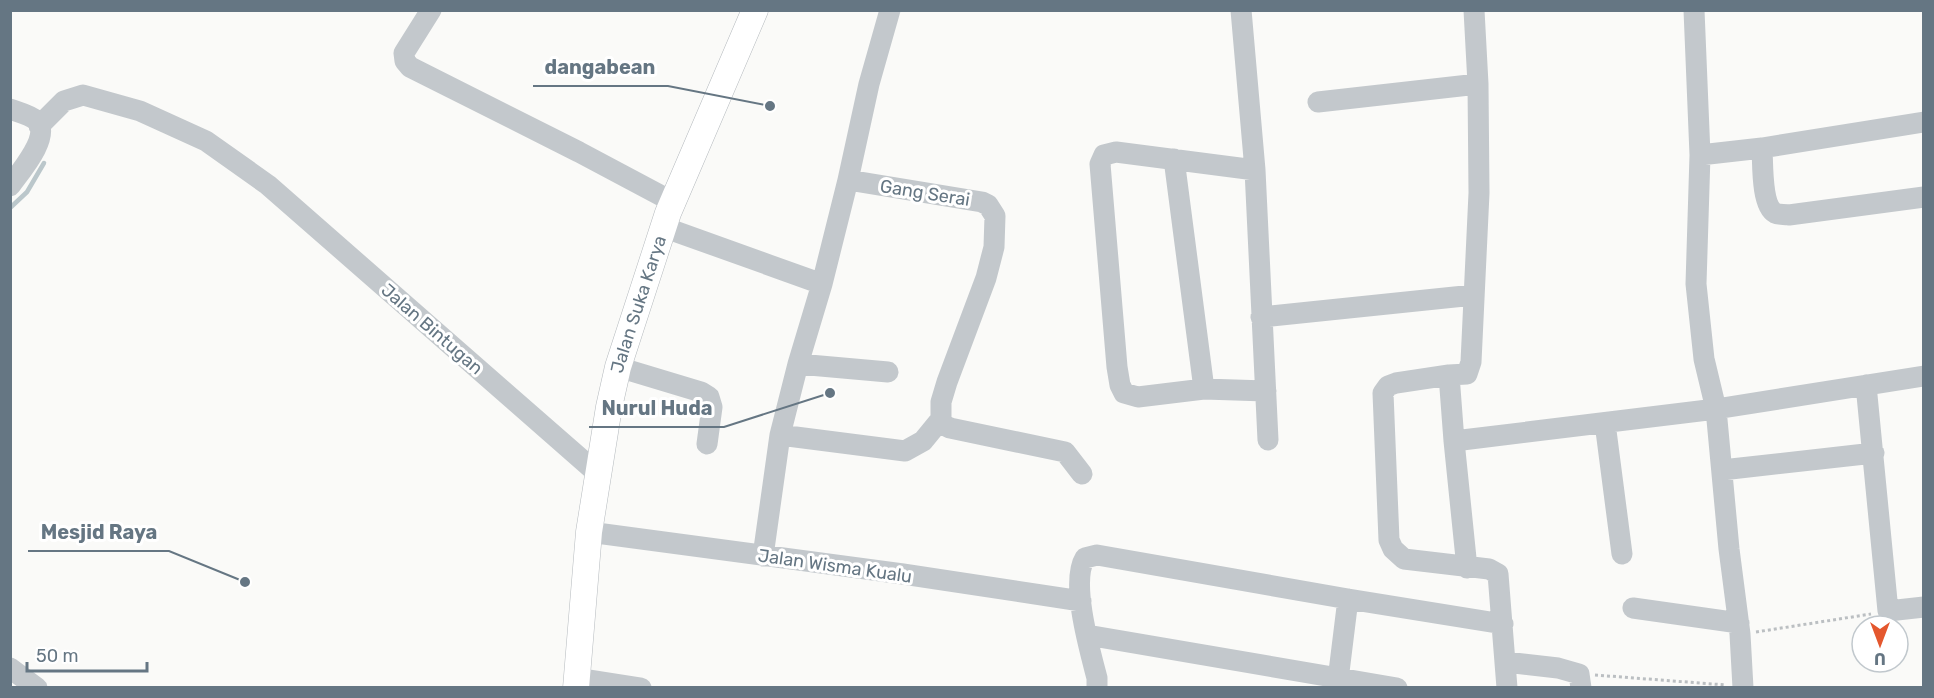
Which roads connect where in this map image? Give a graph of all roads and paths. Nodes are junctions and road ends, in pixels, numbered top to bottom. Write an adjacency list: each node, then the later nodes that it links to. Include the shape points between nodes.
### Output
1 (431, 10): 19 (street, via 404,53 410,67)
2 (755, 10): 19 (main road, Jalan Suka Karya)
3 (890, 10): 16 (street)
4 (1241, 10): 15 (street)
5 (1474, 10): 7 (street)
6 (1694, 10): 13 (street)
7 (1478, 84): 8 (street); 22 (street, via 1479,193)
8 (1318, 102)
9 (10, 109): 11 (street, via 36,119)
10 (1923, 122): 12 (street)
11 (39, 126): 17 (street, via 38,145); 41 (street, Jalan Bintugan, via 64,101 83,95 140,111 206,141 268,184)
12 (1762, 148): 13 (street); 18 (street, via 1764,189 1775,213 1789,215)
13 (1700, 155): 32 (street, via 1696,285 1704,359)
14 (1174, 159): 15 (street); 30 (street); 30 (street, via 1116,152 1104,154 1100,164 1117,367 1122,391 1130,396)
15 (1255, 170): 23 (street)
16 (848, 180): 21 (street); 33 (street, Gang Serai, via 982,202 995,216 994,247 986,278 947,382)
17 (10, 186)
18 (1923, 196)
19 (673, 202): 20 (main road, Jalan Suka Karya)
20 (663, 227): 21 (street); 25 (main road, Jalan Suka Karya)
21 (822, 285): 24 (street)
22 (1474, 295): 23 (street); 27 (street, via 1470,367 1464,375)
23 (1261, 317): 31 (street)
24 (798, 364): 26 (street); 35 (street)
25 (618, 367): 38 (street, via 709,397 712,407); 41 (main road, Jalan Suka Karya)
26 (888, 372)
27 (1449, 375): 37 (street); 46 (street, via 1396,382 1383,393 1389,540 1404,559)
28 (1923, 376): 29 (street)
29 (1866, 386): 32 (street); 39 (street)
30 (1204, 389): 31 (street)
31 (1266, 390): 36 (street)
32 (1716, 409): 34 (street); 40 (street)
33 (941, 419): 35 (street, via 923,441 905,451); 42 (street, via 950,428 1065,452)
34 (1605, 423): 37 (street); 44 (street)
35 (780, 435): 45 (street)
36 (1268, 440)
37 (1454, 441): 46 (street)
38 (707, 444)
39 (1874, 453): 40 (street); 51 (street)
40 (1722, 470): 53 (street)
41 (597, 473): 43 (main road, Jalan Suka Karya)
42 (1082, 474)
43 (589, 532): 45 (street, Jalan Wisma Kualu); 58 (main road, Jalan Suka Karya)
44 (1622, 554)
45 (763, 556): 48 (street, Jalan Wisma Kualu)
46 (1467, 568): 52 (street, via 1489,569 1498,574)
47 (1348, 599): 48 (street, via 1097,555 1085,558 1080,568); 52 (street); 59 (street)
48 (1081, 601): 54 (street)
49 (1923, 607): 51 (street)
50 (1633, 608): 53 (street)
51 (1888, 611): 53 (path)
52 (1503, 624): 55 (street)
53 (1739, 629): 65 (street)
54 (1087, 635): 59 (street); 62 (street)
55 (1506, 662): 57 (street, via 1558,668); 64 (street)
56 (10, 668): 60 (street)
57 (1580, 681): 65 (path)
58 (576, 683): 61 (street)
59 (1338, 683): 63 (street)
60 (37, 687)
61 (641, 687)
62 (1097, 687)
63 (1397, 687)
64 (1507, 687)
65 (1743, 687)

